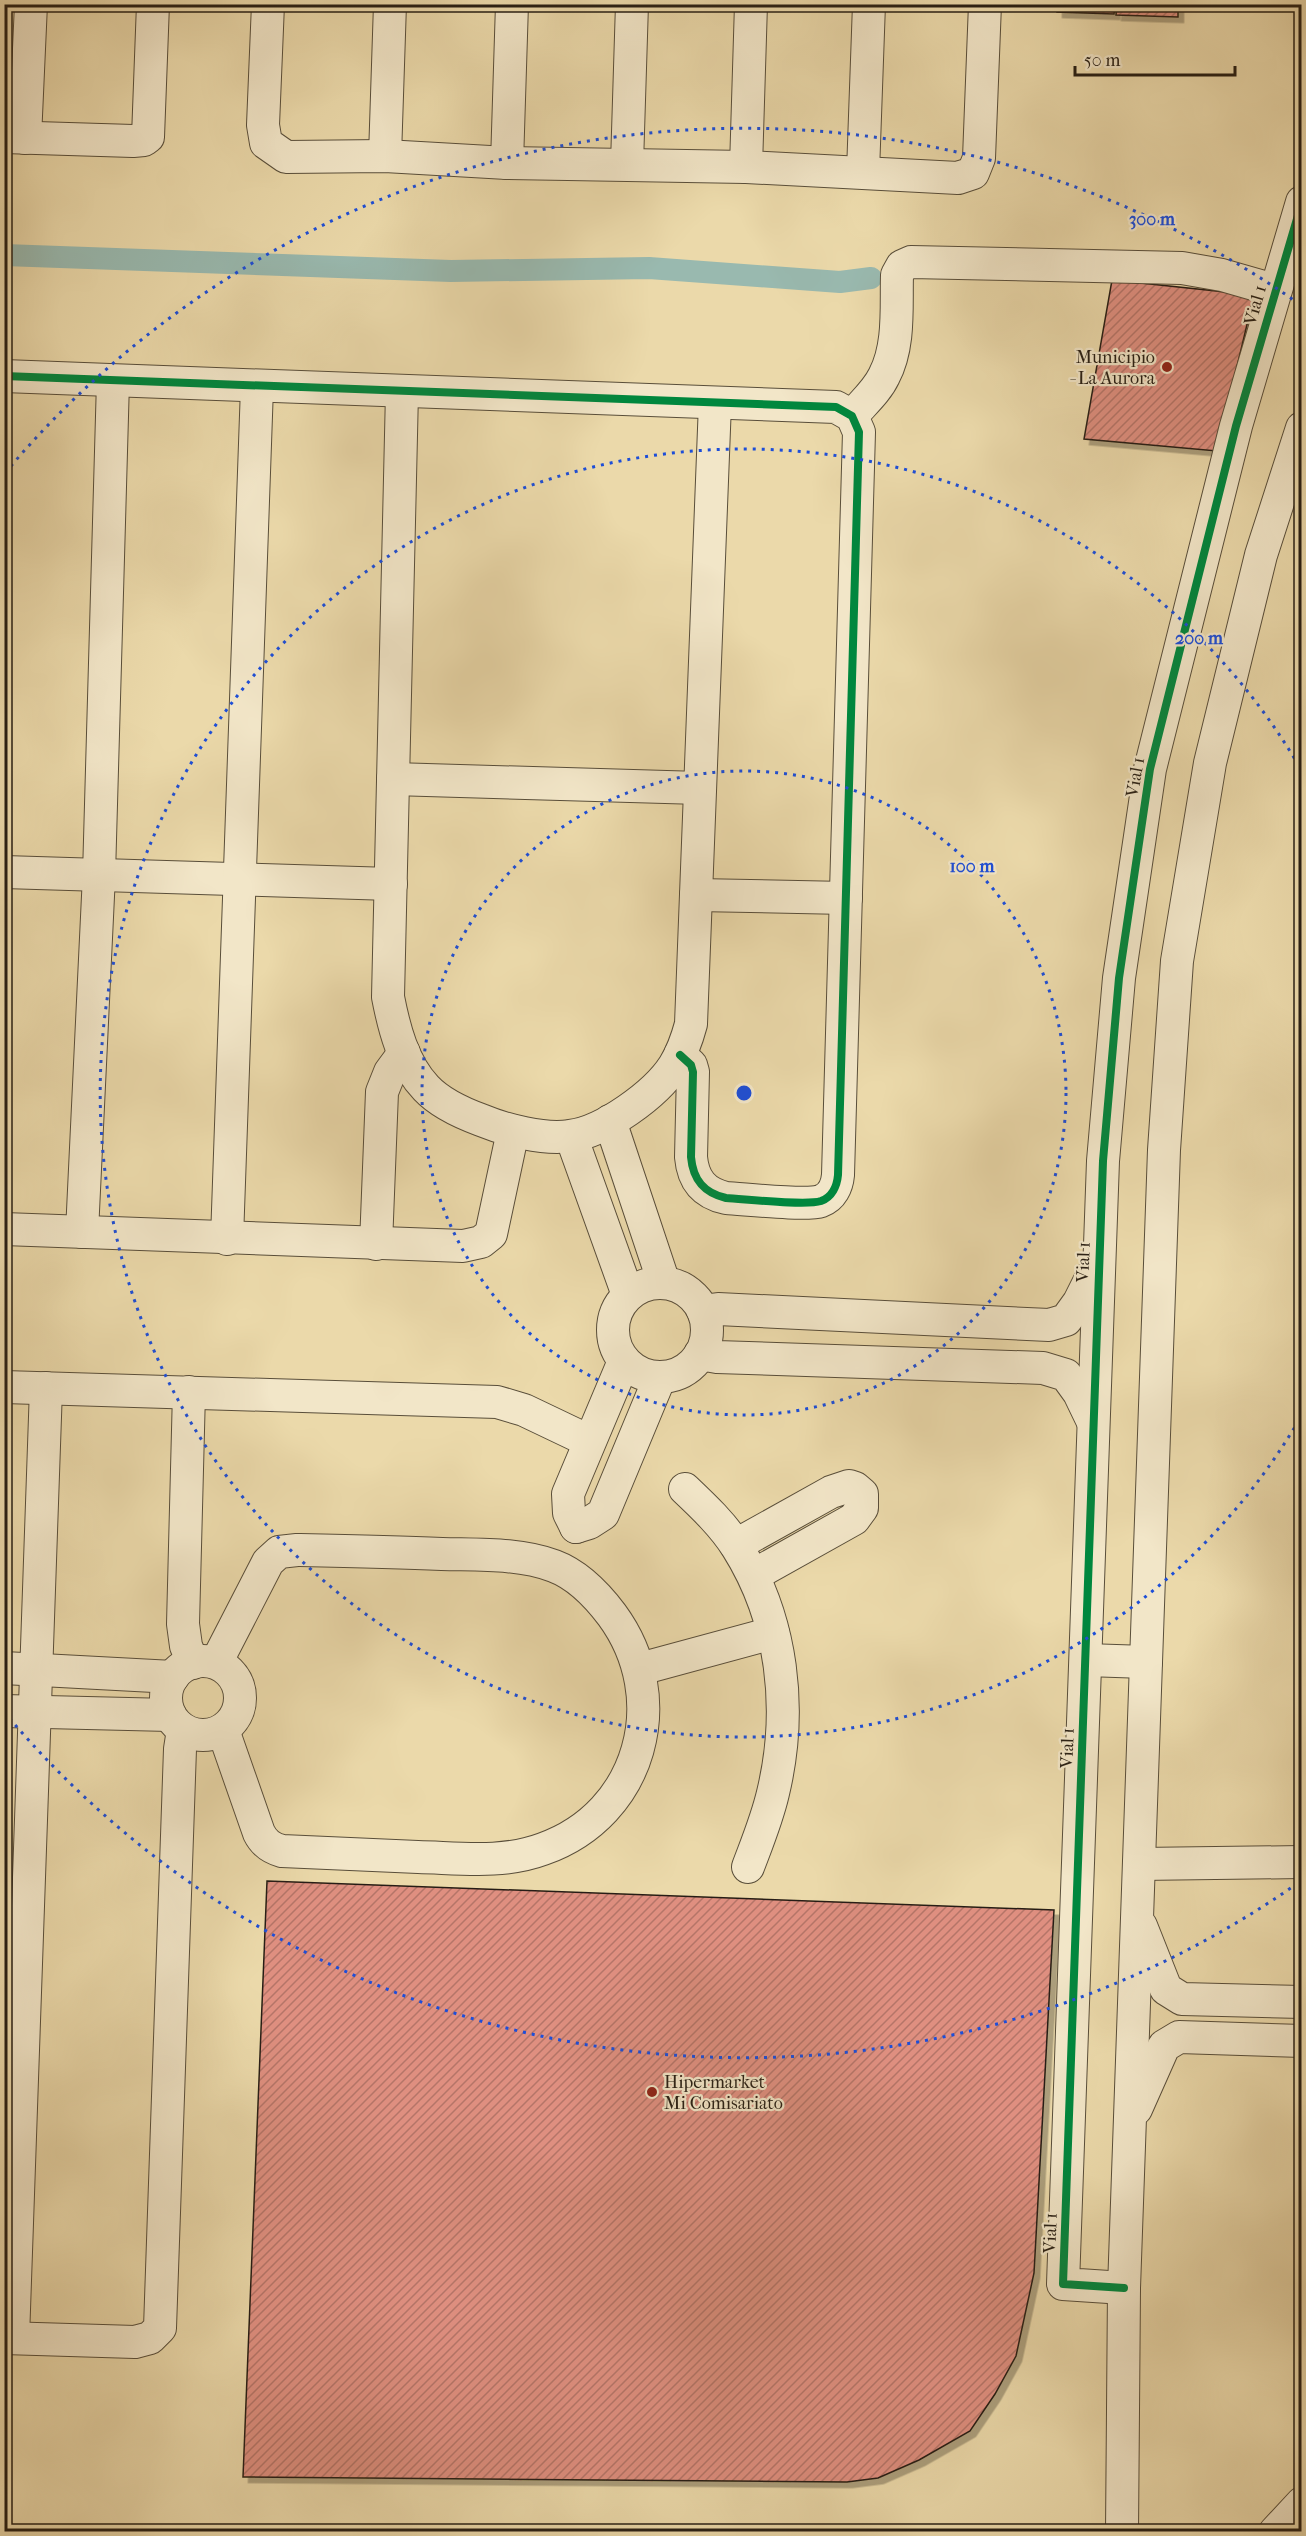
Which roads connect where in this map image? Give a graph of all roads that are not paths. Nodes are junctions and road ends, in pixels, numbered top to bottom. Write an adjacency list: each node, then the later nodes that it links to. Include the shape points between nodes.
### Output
1 (31, 4): 10 (street)
2 (153, 4): 10 (street, via 148,137 133,141)
3 (268, 4): 11 (street, via 263,125 266,143 286,157)
4 (390, 4): 11 (street)
5 (512, 4): 12 (street)
6 (632, 4): 13 (street)
7 (751, 4): 14 (street)
8 (869, 4): 15 (street)
9 (985, 4): 15 (street, via 979,158 973,173 958,178)
10 (15, 138)
11 (385, 156): 12 (street)
12 (507, 163): 13 (street)
13 (627, 164): 14 (street)
14 (746, 167): 15 (street)
15 (863, 172)
16 (1302, 202): 17 (street, Vial 1)
17 (1275, 290): 23 (street, via 1222,274 1182,268 911,261 897,275 889,366); 42 (street, Vial 1, via 1236,426 1150,769 1119,978)
18 (4, 376): 19 (street)
19 (113, 381): 20 (street); 28 (street)
20 (257, 387): 21 (street); 29 (street)
21 (402, 392): 22 (street); 25 (street)
22 (716, 403): 23 (street, via 836,407); 26 (street)
23 (852, 416): 32 (street, via 859,432)
24 (1302, 428): 61 (street, via 1261,555 1210,763 1177,961 1164,1150)
25 (393, 779): 26 (street); 30 (street)
26 (700, 788): 31 (street)
27 (4, 872): 28 (street)
28 (99, 875): 29 (street); 39 (street)
29 (239, 880): 30 (street); 40 (street)
30 (391, 884): 33 (street, via 388,997)
31 (696, 894): 32 (street); 34 (street, via 691,1024)
32 (846, 898): 34 (street, via 838,1175 830,1195 813,1202 726,1198 704,1188 696,1179 691,1157 693,1072)
33 (404, 1053): 36 (street, via 427,1088 441,1099 472,1117); 41 (street, via 382,1092)
34 (680, 1055): 35 (street, via 655,1089)
35 (610, 1121): 37 (street); 43 (street)
36 (513, 1131): 37 (street, via 547,1137); 41 (street, via 491,1234 486,1239 463,1246)
37 (571, 1136): 44 (street)
38 (4, 1229): 39 (street)
39 (82, 1232): 40 (street)
40 (227, 1239): 41 (street)
41 (376, 1244)
42 (1098, 1263): 45 (street, via 1066,1320 1048,1325); 52 (street, Vial 1)
43 (664, 1283): 44 (street, via 645,1285); 45 (street, via 681,1287)
44 (628, 1295): 47 (street, via 613,1323 614,1340)
45 (703, 1311): 46 (street, via 707,1326)
46 (700, 1354): 48 (street, via 690,1366); 52 (street, via 1044,1368 1066,1375)
47 (624, 1361): 48 (street, via 645,1375); 53 (street)
48 (660, 1377): 55 (street, via 603,1514)
49 (4, 1388): 50 (street)
50 (46, 1388): 51 (street); 65 (street)
51 (189, 1392): 53 (street, via 497,1402 524,1410); 63 (street, via 183,1624)
52 (1092, 1420): 60 (street, Vial 1)
53 (589, 1441): 55 (street, via 568,1494 570,1520)
54 (685, 1489): 56 (street)
55 (576, 1527): 57 (street)
56 (736, 1545): 58 (street); 58 (street, via 843,1487 855,1488 862,1494 862,1508 854,1519)
57 (556, 1567): 63 (street, via 495,1555 288,1550 272,1556); 64 (street, via 580,1581 605,1606 628,1641)
58 (754, 1575): 59 (street)
59 (773, 1633): 64 (street); 71 (street, via 782,1688 782,1736 773,1794)
60 (1086, 1660): 61 (street); 76 (street, Vial 1, via 1063,2284)
61 (1146, 1662): 70 (street)
62 (4, 1668): 65 (street)
63 (194, 1668): 65 (street); 67 (street, via 166,1695); 68 (street, via 228,1671 236,1682 239,1709)
64 (640, 1669): 68 (street, via 643,1724 630,1770 614,1799 594,1820 564,1840 514,1857 446,1858 274,1849 259,1833)
65 (36, 1670): 66 (street)
66 (20, 1712): 67 (street); 77 (street)
67 (177, 1723): 68 (street, via 196,1735); 77 (street, via 180,1749 160,2328 150,2338 135,2342)
68 (223, 1730)
69 (1302, 1862): 70 (street)
70 (1139, 1864): 72 (street)
71 (748, 1867)
72 (1137, 1917): 73 (street, via 1166,1989 1182,1999); 75 (street)
73 (1302, 2002)
74 (1302, 2041): 75 (street, via 1179,2037 1164,2046)
75 (1130, 2123): 76 (street)
76 (1124, 2288): 79 (street)
77 (9, 2338)
78 (1302, 2503): 80 (street)
79 (1122, 2532)
80 (1275, 2532)

